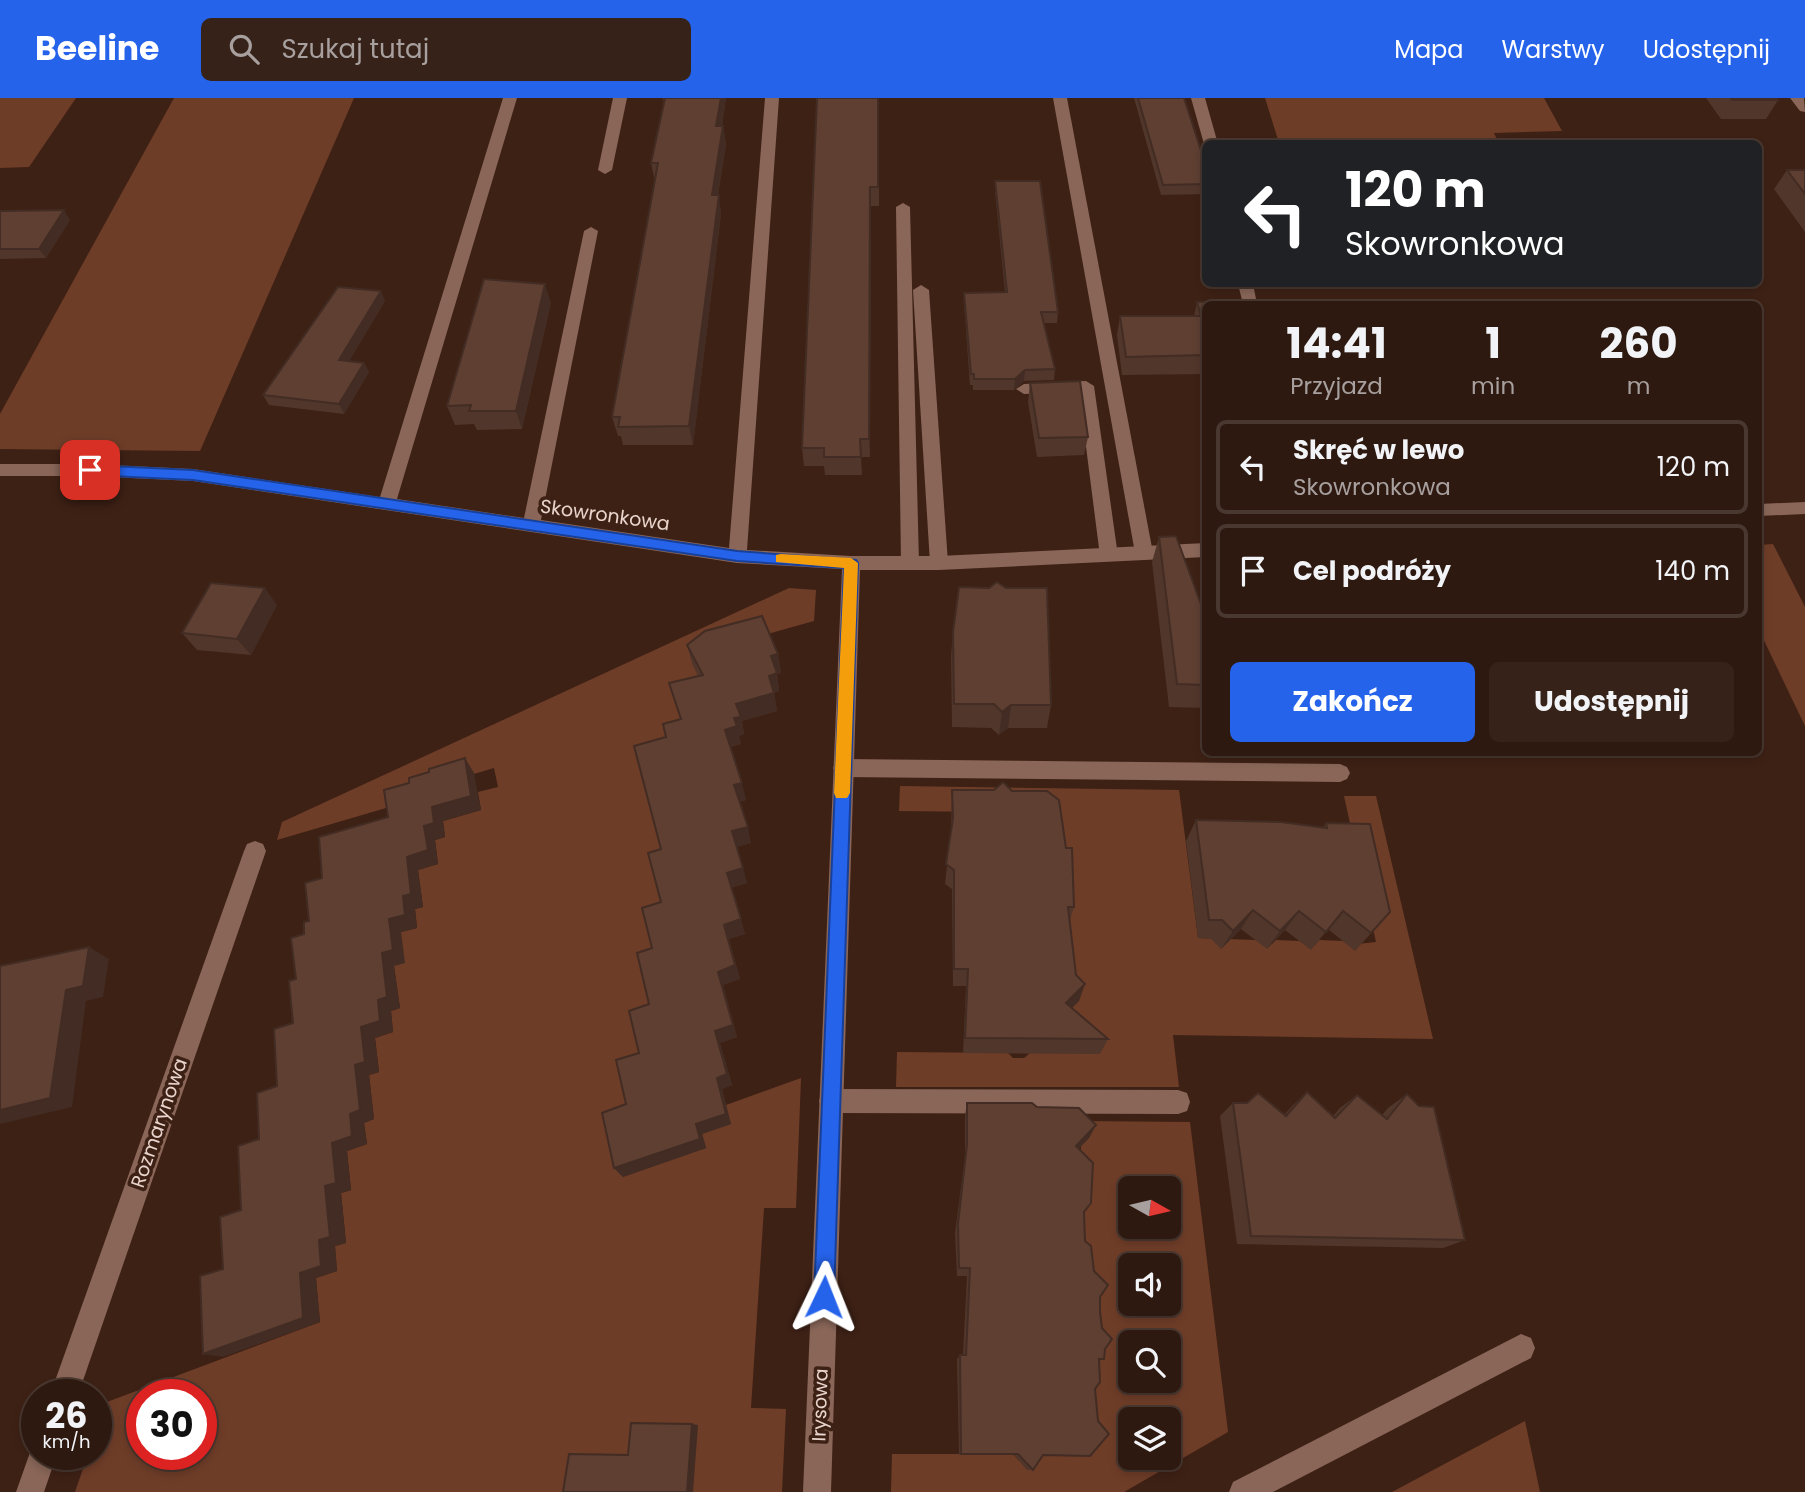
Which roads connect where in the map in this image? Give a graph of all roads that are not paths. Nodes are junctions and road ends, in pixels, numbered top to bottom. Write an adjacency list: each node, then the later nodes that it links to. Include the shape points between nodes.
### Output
1 (510, 98): 15 (street)
2 (620, 98): 9 (street)
3 (772, 98): 21 (street)
4 (1060, 98): 20 (street)
5 (1198, 98): 8 (street)
6 (1797, 98): 7 (street)
7 (1805, 108)
8 (1210, 140)
9 (605, 170)
10 (902, 207): 24 (street)
11 (591, 231): 18 (street)
12 (921, 290): 25 (street)
13 (1024, 389): 22 (street, via 1086,386)
14 (0, 470): 15 (street, Skowronkowa, via 193,475)
15 (387, 504): 18 (street, Skowronkowa)
16 (1805, 508): 17 (street)
17 (1762, 510)
18 (531, 526): 21 (street, Skowronkowa)
19 (1202, 550): 20 (street, Skowronkowa)
20 (1144, 554): 22 (street, Skowronkowa)
21 (737, 556): 23 (street, Skowronkowa)
22 (1109, 556): 25 (street, Skowronkowa)
23 (851, 563): 24 (street, Skowronkowa); 26 (street, Irysowa)
24 (910, 563): 25 (street, Skowronkowa)
25 (939, 563)
26 (843, 768): 27 (street); 29 (street, Irysowa)
27 (1340, 773)
28 (255, 851): 32 (street, Rozmarynowa)
29 (831, 1101): 30 (street); 35 (street, Irysowa)
30 (1178, 1102)
31 (1521, 1348): 36 (street)
32 (70, 1379)
33 (38, 1470): 34 (street)
34 (30, 1492)
35 (817, 1492)
36 (1243, 1492)

